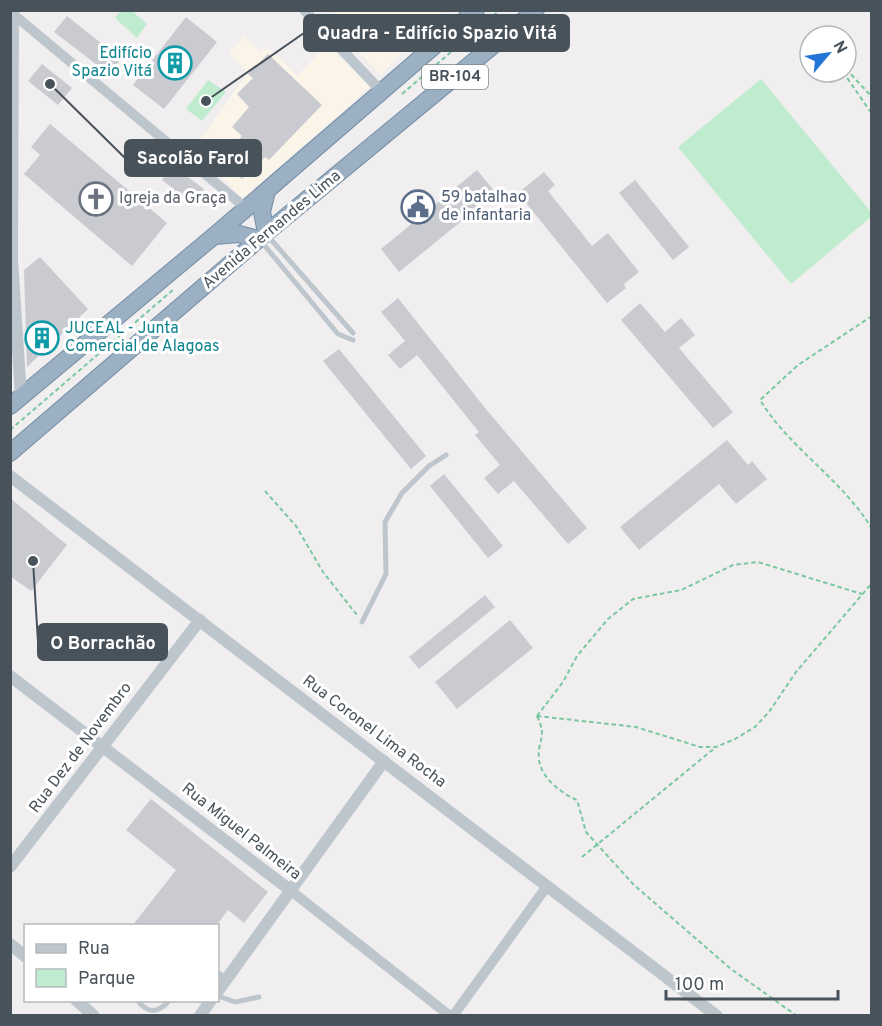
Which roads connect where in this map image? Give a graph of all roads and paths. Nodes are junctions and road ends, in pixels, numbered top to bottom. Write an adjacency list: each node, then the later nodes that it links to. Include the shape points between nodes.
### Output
1 (304, 10): 8 (street)
2 (476, 10): 8 (highway, Avenida Fernandes Lima / BR-104)
3 (536, 10): 13 (highway, Avenida Fernandes Lima / BR-104)
4 (13, 12): 5 (street); 12 (street)
5 (11, 47): 15 (street)
6 (858, 83): 9 (path)
7 (854, 84): 10 (path)
8 (383, 93): 11 (highway, Avenida Fernandes Lima / BR-104)
9 (872, 97)
10 (872, 114)
11 (267, 191): 12 (highway, Avenida Fernandes Lima / BR-104); 13 (highway)
12 (247, 209): 14 (highway, Avenida Fernandes Lima / BR-104)
13 (262, 236): 13 (lane, via 353,337 338,334); 14 (highway); 18 (highway, Avenida Fernandes Lima / BR-104)
14 (214, 237): 17 (highway, Avenida Fernandes Lima / BR-104)
15 (11, 258): 17 (street)
16 (872, 316): 22 (path, via 798,365 760,400 771,418 859,508)
17 (16, 402)
18 (10, 453)
19 (446, 454): 26 (lane, via 402,493 385,522 386,574)
20 (10, 476): 25 (street, Rua Coronel Lima Rocha)
21 (265, 491): 26 (path, via 296,526 323,572)
22 (872, 529)
23 (872, 583): 24 (path)
24 (862, 594): 28 (path, via 758,562 733,565 681,590 633,599 608,619 577,656); 30 (path, via 755,727)
25 (200, 620): 29 (street, Rua Dez de Novembro); 31 (street, Rua Coronel Lima Rocha)
26 (362, 622)
27 (10, 676): 29 (street, Rua Miguel Palmeira)
28 (537, 716): 30 (path, via 636,727 678,742); 32 (path, via 544,731 539,759 545,774 564,795 577,800 586,832)
29 (105, 747): 34 (street, Rua Dez de Novembro); 36 (street, Rua Miguel Palmeira)
30 (716, 747): 32 (path)
31 (384, 761): 35 (street, Rua Coronel Lima Rocha); 36 (street)
32 (597, 845): 33 (path); 50 (path, via 634,885 731,969)
33 (582, 857)
34 (10, 867)
35 (547, 886): 46 (street); 49 (street, Rua Coronel Lima Rocha)
36 (290, 890): 39 (street); 46 (street, Rua Miguel Palmeira)
37 (10, 944): 38 (street)
38 (24, 955)
39 (222, 975)
40 (219, 996): 41 (lane, via 235,1002)
41 (259, 997)
42 (78, 1002): 47 (street)
43 (139, 1002): 44 (lane, via 153,1012)
44 (168, 1002)
45 (210, 1002): 48 (street)
46 (456, 1014)
47 (94, 1016)
48 (200, 1016)
49 (717, 1016)
50 (797, 1016)

